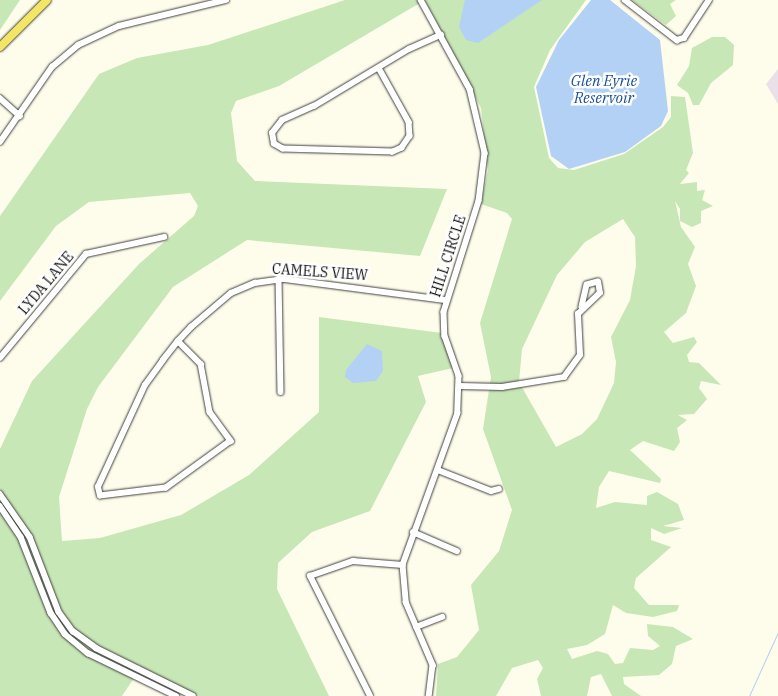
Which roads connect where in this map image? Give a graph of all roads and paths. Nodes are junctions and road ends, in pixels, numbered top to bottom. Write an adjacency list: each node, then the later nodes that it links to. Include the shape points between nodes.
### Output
1 (47, 0): 7 (main road)
2 (226, 0): 10 (street, via 119,26 86,41 52,67)
3 (421, 0): 6 (street, HILL CIRCLE)
4 (625, 0): 5 (street, via 677,40 684,38)
5 (709, 0)
6 (441, 35): 8 (street); 14 (street, HILL CIRCLE, via 474,98 485,153 479,202)
7 (0, 47)
8 (378, 68): 8 (street, via 409,122 409,140 402,148 393,152 283,149 274,144 272,133 282,120)
9 (1, 101): 10 (street)
10 (20, 116): 11 (street)
11 (0, 142)
12 (164, 238): 17 (street, LYDA LANE, via 95,250 83,258)
13 (279, 279): 14 (street, CAMELS VIEW); 16 (street, CAMELS VIEW, via 231,292); 19 (street)
14 (446, 300): 18 (street, HILL CIRCLE, via 445,336)
15 (582, 306): 18 (street, via 576,324 578,361 564,377 502,387)
16 (178, 341): 16 (street, CAMELS VIEW, via 201,364 212,416 231,441 166,488 100,496 98,487 128,416)
17 (0, 358)
18 (460, 386): 20 (street, HILL CIRCLE, via 456,421)
19 (281, 392)
20 (438, 470): 21 (street, via 491,491); 24 (street, HILL CIRCLE)
21 (499, 489)
22 (0, 494): 30 (street, via 30,537 59,612 72,631 96,648)
23 (0, 506): 29 (street, via 21,537 51,612 65,634 88,653)
24 (413, 532): 25 (street); 26 (street, HILL CIRCLE)
25 (458, 551)
26 (403, 565): 28 (street, HILL CIRCLE, via 404,595); 31 (street, via 353,561 310,576)
27 (442, 617): 28 (street)
28 (416, 627): 32 (street, HILL CIRCLE, via 433,665)
29 (176, 696)
30 (193, 696)
31 (370, 696)
32 (429, 696)

